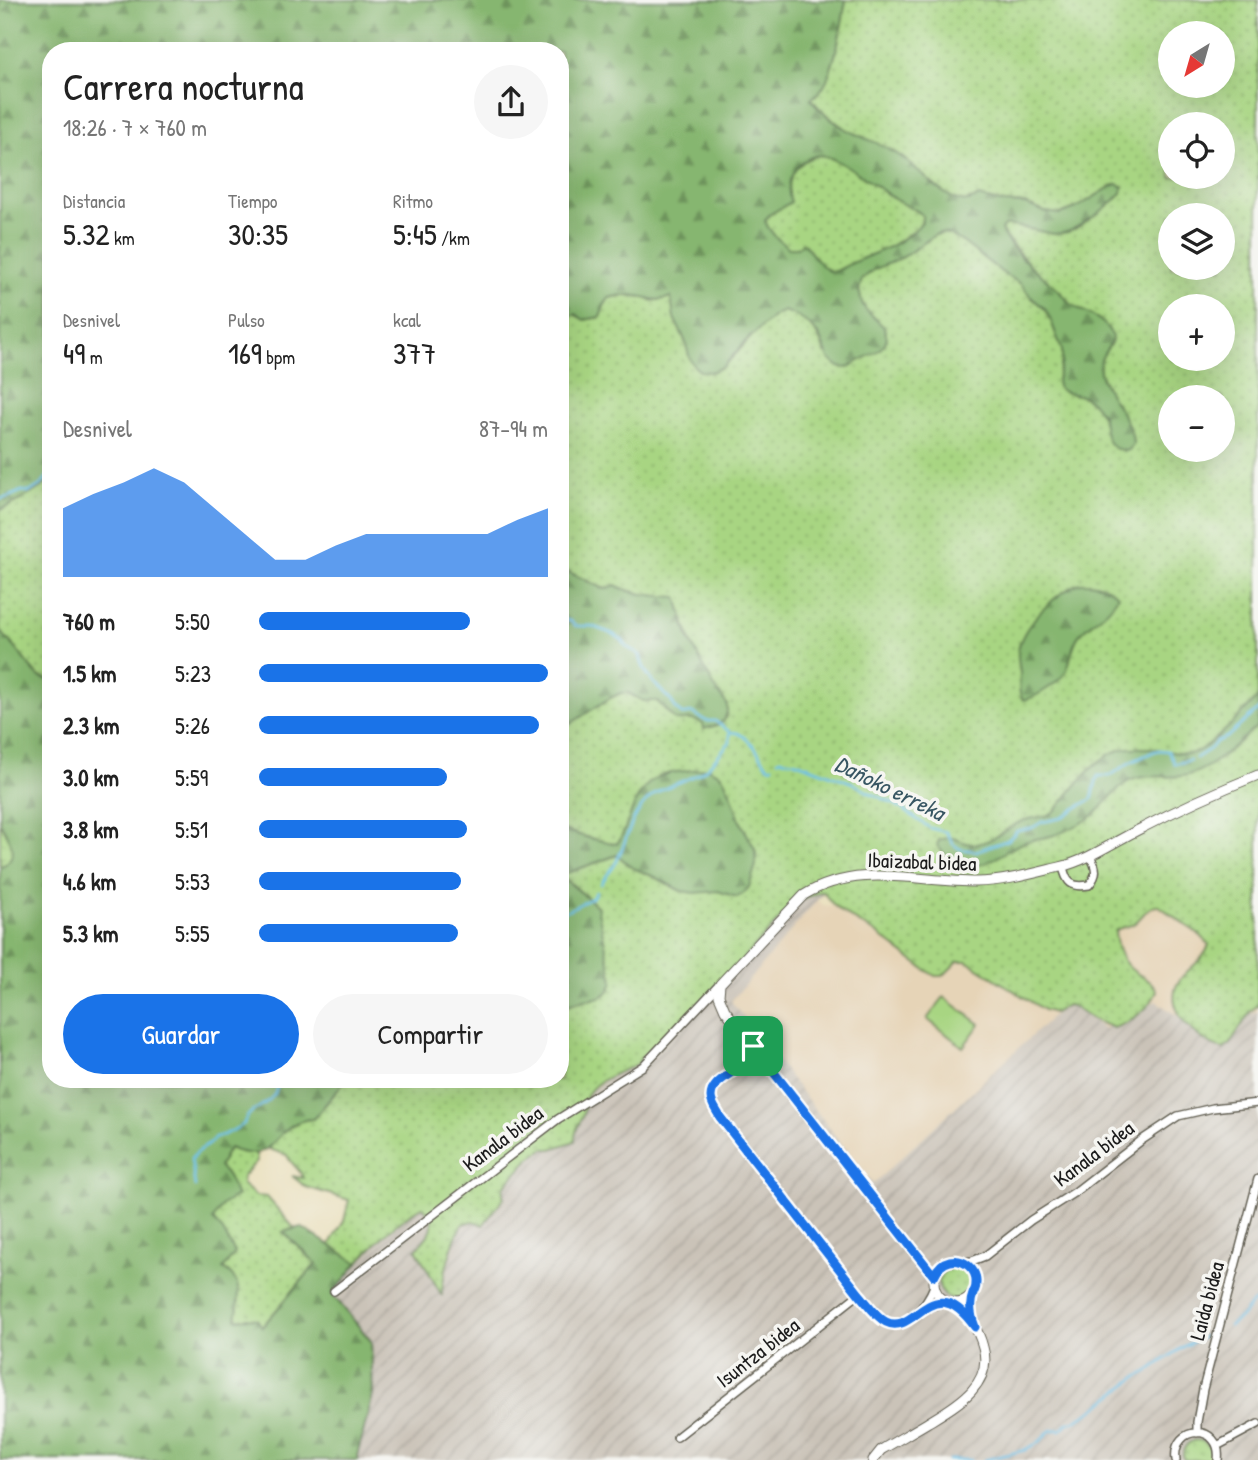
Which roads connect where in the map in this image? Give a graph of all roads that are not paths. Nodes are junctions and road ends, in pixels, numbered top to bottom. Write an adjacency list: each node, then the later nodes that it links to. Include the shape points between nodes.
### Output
1 (1258, 775): 2 (street, Ibaizabal bidea, via 1207,795)
2 (1090, 856): 3 (street, Ibaizabal bidea); 3 (street, via 1096,871 1089,885 1071,884)
3 (1063, 866): 4 (street, Ibaizabal bidea, via 976,882 866,876 813,889)
4 (720, 985): 5 (street, via 725,1010); 12 (street, Kanala bidea, via 643,1066 558,1119)
5 (753, 1046): 6 (street); 7 (street)
6 (763, 1059): 7 (street); 11 (street)
7 (743, 1064): 13 (street, via 713,1090 712,1103)
8 (1258, 1103): 10 (street, Kanala bidea, via 1178,1116 985,1256)
9 (1258, 1179): 19 (street, Laida bidea, via 1203,1389)
10 (963, 1262): 11 (street, via 942,1264); 14 (street, via 976,1277)
11 (934, 1281): 15 (street, via 940,1298); 16 (street)
12 (334, 1291)
13 (859, 1294): 16 (street, via 881,1320 891,1324 904,1322); 20 (street, Isuntza bidea)
14 (972, 1295): 15 (street); 17 (street)
15 (949, 1303): 16 (street); 17 (street)
16 (919, 1311)
17 (975, 1327): 22 (street, via 985,1366 973,1390 955,1406 881,1450)
18 (1258, 1424): 21 (street)
19 (1197, 1433): 21 (street, via 1209,1436); 23 (street, via 1180,1441)
20 (677, 1437)
21 (1217, 1446): 24 (street)
22 (873, 1460)
23 (1176, 1460)
24 (1218, 1460)

